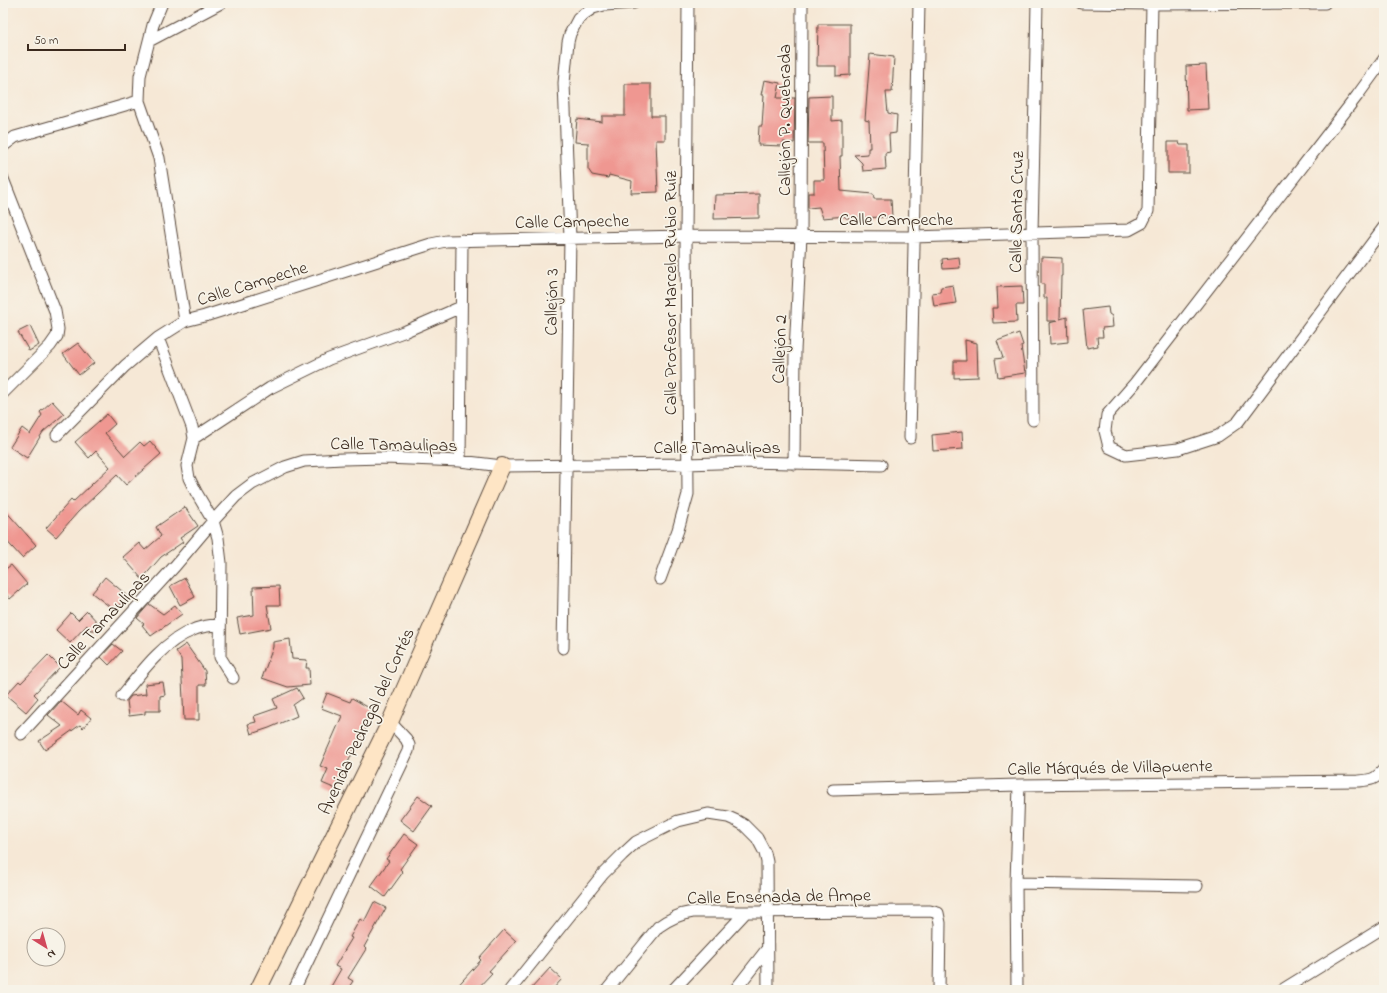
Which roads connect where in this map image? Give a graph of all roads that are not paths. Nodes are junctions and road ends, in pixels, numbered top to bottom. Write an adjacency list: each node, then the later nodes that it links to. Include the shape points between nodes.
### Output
1 (162, 3): 11 (street)
2 (221, 3): 11 (street)
3 (634, 3): 21 (street, Callejón 3, via 593,8 578,19 570,34 564,83)
4 (688, 3): 18 (street, Calle Profesor Marcelo Rubio Ruíz)
5 (802, 3): 19 (street, Callejón P. Quebrada)
6 (919, 3): 20 (street)
7 (1037, 3): 17 (street, Calle Santa Cruz)
8 (1081, 3): 10 (street)
9 (1325, 3): 10 (street)
10 (1152, 4): 17 (street, Calle Campeche, via 1148,211 1142,223 1129,230)
11 (149, 41): 13 (street, via 140,76)
12 (1384, 59): 16 (street, via 1135,383 1107,415 1105,431 1109,447 1126,455 1178,448 1218,436 1238,422)
13 (138, 101): 14 (street, via 15,137); 24 (street, via 159,158)
14 (3, 146)
15 (3, 179): 26 (street, via 55,311 58,329 57,336 50,346)
16 (1384, 227)
17 (1032, 233): 20 (street, Calle Campeche); 27 (street, Calle Santa Cruz)
18 (686, 236): 19 (street, Calle Campeche); 21 (street, Calle Campeche); 32 (street, Calle Profesor Marcelo Rubio Ruíz)
19 (801, 236): 20 (street, Calle Campeche); 33 (street, Callejón 2, via 795,351)
20 (913, 237): 30 (street)
21 (570, 238): 22 (street, Calle Campeche); 34 (street, Callejón 3)
22 (462, 240): 23 (street); 24 (street, Calle Campeche, via 431,244)
23 (461, 307): 29 (street, via 406,331 330,359 270,388); 31 (street)
24 (185, 321): 25 (street, Calle Campeche)
25 (158, 338): 28 (street, Calle Campeche, via 125,366); 29 (street)
26 (3, 393)
27 (1033, 420)
28 (57, 435)
29 (194, 438): 37 (street, via 187,466 189,478)
30 (910, 438)
31 (460, 461): 36 (street, Calle Tamaulipas); 37 (street, Calle Tamaulipas, via 378,458 304,461 285,467 252,484 236,496)
32 (687, 464): 33 (street, Calle Tamaulipas); 34 (street, Calle Tamaulipas); 38 (street, Calle Profesor Marcelo Rubio Ruíz, via 686,504)
33 (794, 464): 35 (street, Calle Tamaulipas)
34 (566, 465): 36 (street, Calle Tamaulipas); 40 (street, Callejón 3)
35 (881, 465)
36 (502, 466): 43 (street, Avenida Pedregal del Cortés)
37 (213, 521): 39 (street, via 222,563); 44 (street, Calle Tamaulipas, via 176,566)
38 (660, 579)
39 (220, 624): 41 (street, via 220,656); 42 (street, via 193,630 171,642 140,673)
40 (562, 648)
41 (233, 678)
42 (122, 696)
43 (390, 722): 54 (street, Avenida Pedregal del Cortés); 55 (street, via 406,739 408,751)
44 (21, 734)
45 (1384, 769): 46 (street, Calle Márqués de Villapuente, via 1371,780 1358,781)
46 (1019, 785): 47 (street, Calle Márqués de Villapuente); 48 (street)
47 (833, 790)
48 (1016, 883): 49 (street); 62 (street)
49 (1197, 886)
50 (746, 912): 51 (street, Calle Ensenada de Ampe); 57 (street, Calle Ensenada de Ampe, via 692,912 680,914 666,921 648,938); 58 (street)
51 (767, 912): 53 (street); 56 (street, via 767,862 765,853 753,833 728,817 708,814 678,821 636,842 603,874); 61 (street, Calle Ensenada de Ampe, via 938,913)
52 (1384, 927): 63 (street)
53 (767, 949): 59 (street); 60 (street)
54 (258, 990)
55 (294, 990)
56 (510, 990)
57 (606, 990)
58 (673, 990)
59 (735, 990)
60 (768, 990)
61 (939, 990)
62 (1017, 990)
63 (1282, 990)

